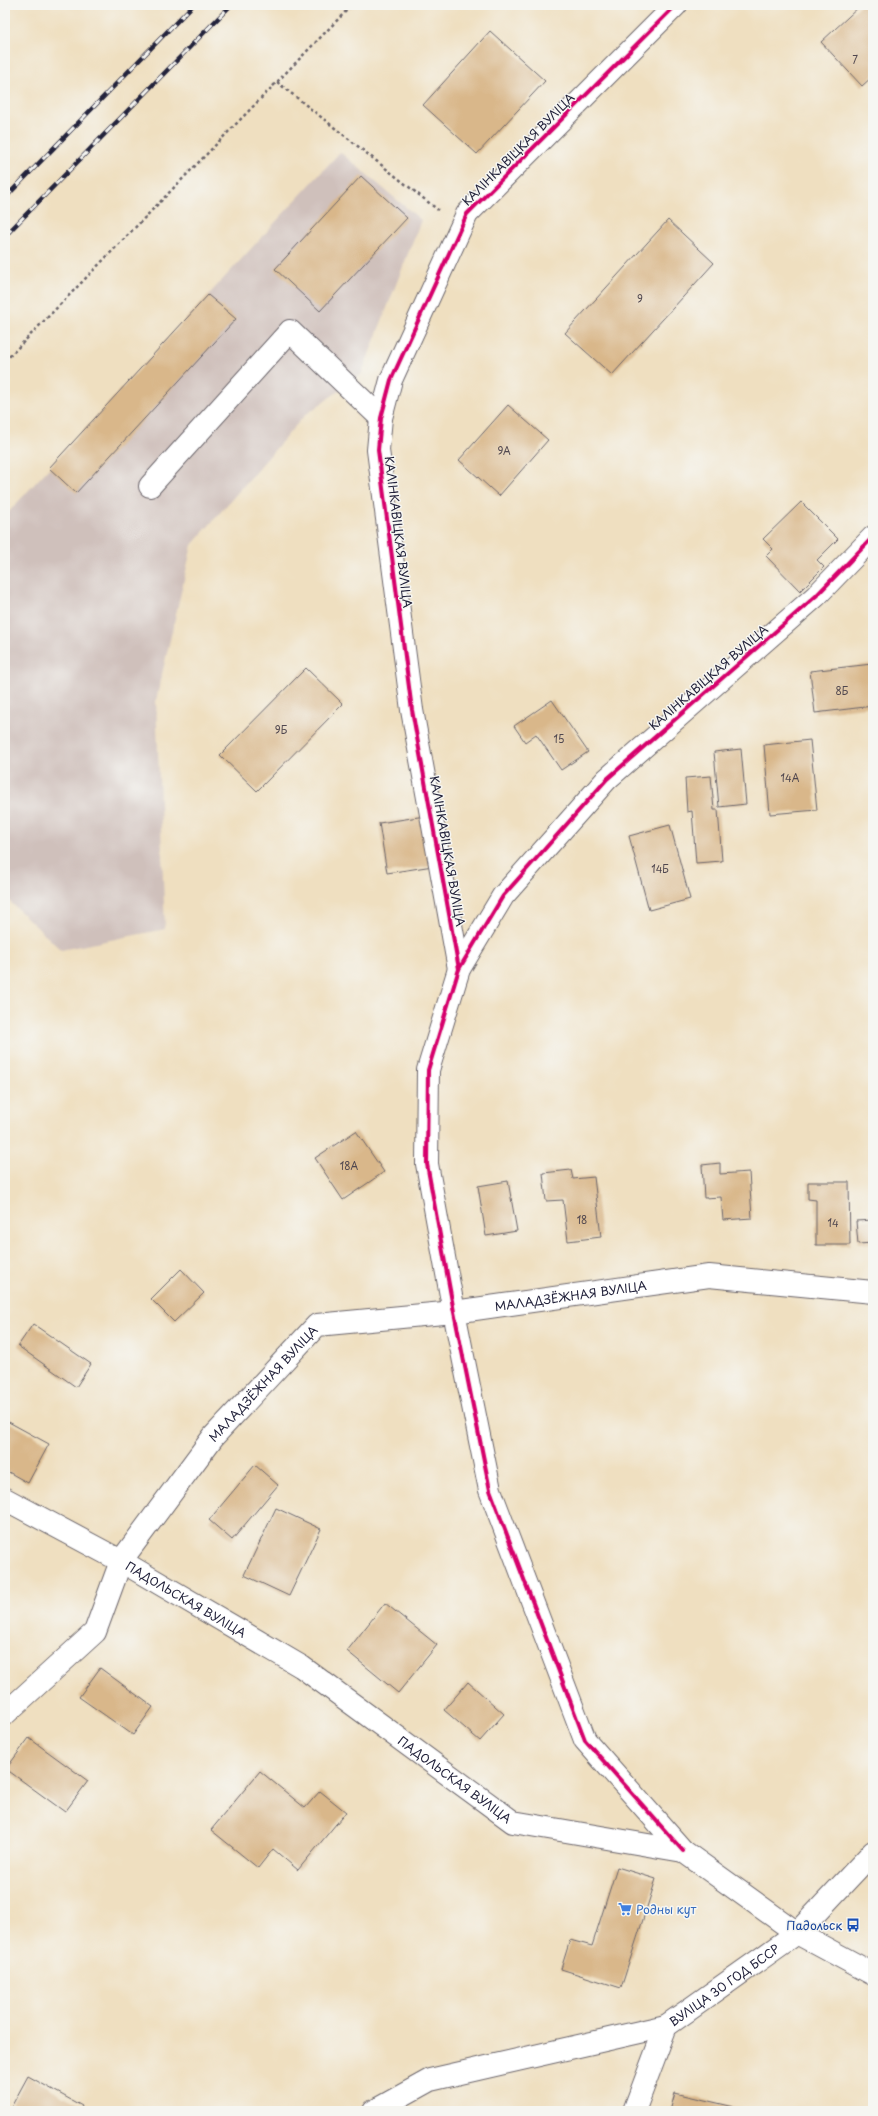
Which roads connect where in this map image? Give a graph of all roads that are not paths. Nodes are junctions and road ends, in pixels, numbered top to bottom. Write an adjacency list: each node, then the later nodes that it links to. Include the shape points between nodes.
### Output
1 (676, 5): 2 (street, КАЛІНКАВІЦКАЯ ВУЛІЦА, via 467,214 391,380)
2 (381, 418): 3 (street, via 290,330); 5 (street, КАЛІНКАВІЦКАЯ ВУЛІЦА, via 378,450 412,710)
3 (150, 486)
4 (873, 537): 5 (street, КАЛІНКАВІЦКАЯ ВУЛІЦА, via 816,596 607,779 503,896)
5 (459, 969): 7 (street, КАЛІНКАВІЦКАЯ ВУЛІЦА, via 428,1070 427,1164)
6 (873, 1292): 7 (street, МАЛАДЗЁЖНАЯ ВУЛІЦА, via 709,1276)
7 (454, 1312): 9 (street, МАЛАДЗЁЖНАЯ ВУЛІЦА, via 317,1325 213,1437); 11 (street, КАЛІНКАВІЦКАЯ ВУЛІЦА, via 490,1490 585,1740)
8 (5, 1499): 9 (street)
9 (121, 1561): 10 (street, МАЛАДЗЁЖНАЯ ВУЛІЦА, via 95,1632); 11 (street, ПАДОЛЬСКАЯ ВУЛІЦА, via 302,1667 513,1822)
10 (5, 1714)
11 (683, 1851): 13 (street, ПАДОЛЬСКАЯ ВУЛІЦА)
12 (873, 1852): 13 (street)
13 (797, 1933): 14 (street, ПАДОЛЬСКАЯ ВУЛІЦА); 15 (street, ВУЛІЦА 30 ГОД БССР)
14 (873, 1974)
15 (666, 2026): 16 (street, via 430,2080); 17 (street, ВУЛІЦА 30 ГОД БССР)
16 (374, 2111)
17 (634, 2111)

